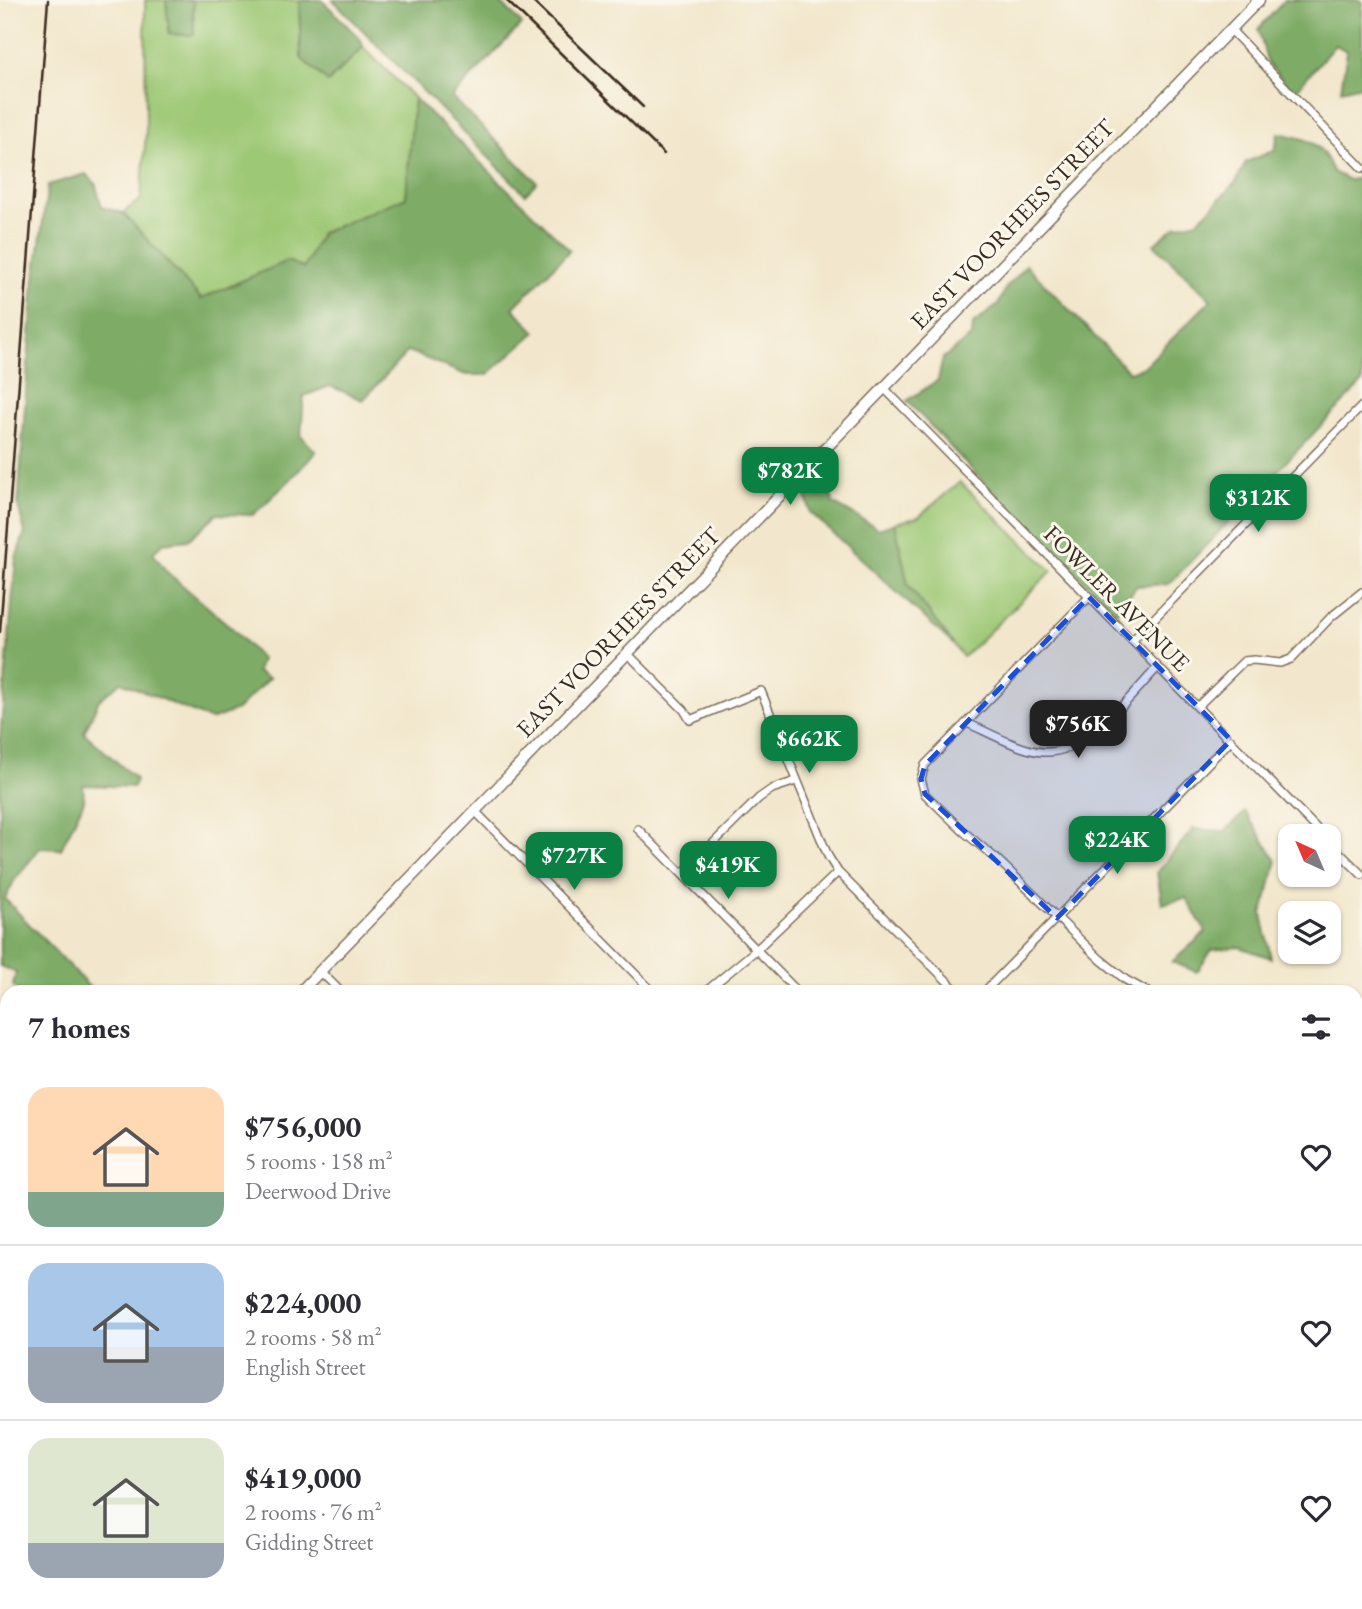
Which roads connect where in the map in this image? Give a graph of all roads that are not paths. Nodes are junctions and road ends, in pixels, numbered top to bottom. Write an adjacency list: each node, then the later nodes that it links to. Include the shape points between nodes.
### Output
1 (1259, 0): 2 (main road, EAST VOORHEES STREET)
2 (1230, 29): 3 (street); 4 (main road, EAST VOORHEES STREET)
3 (1362, 169)
4 (883, 387): 7 (street, FOWLER AVENUE); 9 (main road, EAST VOORHEES STREET)
5 (1362, 406): 8 (street)
6 (1362, 592): 11 (street, via 1291,659 1280,663 1244,661)
7 (1089, 597): 8 (street, FOWLER AVENUE); 12 (street)
8 (1132, 641): 10 (street, FOWLER AVENUE)
9 (627, 653): 14 (street, via 690,720 761,691); 15 (main road, EAST VOORHEES STREET)
10 (1158, 667): 11 (street, FOWLER AVENUE); 12 (street, via 1090,737 1069,749 1042,752)
11 (1198, 706): 13 (street, FOWLER AVENUE)
12 (967, 723): 22 (street, via 925,765 921,779 925,794)
13 (1231, 740): 16 (street, FOWLER AVENUE); 22 (street)
14 (796, 781): 19 (street); 20 (street, via 759,798)
15 (475, 811): 24 (main road, EAST VOORHEES STREET); 27 (street)
16 (1312, 824)
17 (638, 829): 20 (street)
18 (1341, 854): 21 (street)
19 (838, 872): 23 (street); 30 (street)
20 (682, 874): 23 (street)
21 (1362, 875)
22 (1057, 918): 31 (street); 32 (street)
23 (755, 950): 28 (street); 29 (street)
24 (320, 971): 25 (main road, EAST VOORHEES STREET); 26 (street)
25 (307, 985)
26 (334, 985)
27 (646, 985)
28 (713, 985)
29 (791, 985)
30 (951, 985)
31 (991, 985)
32 (1135, 985)

